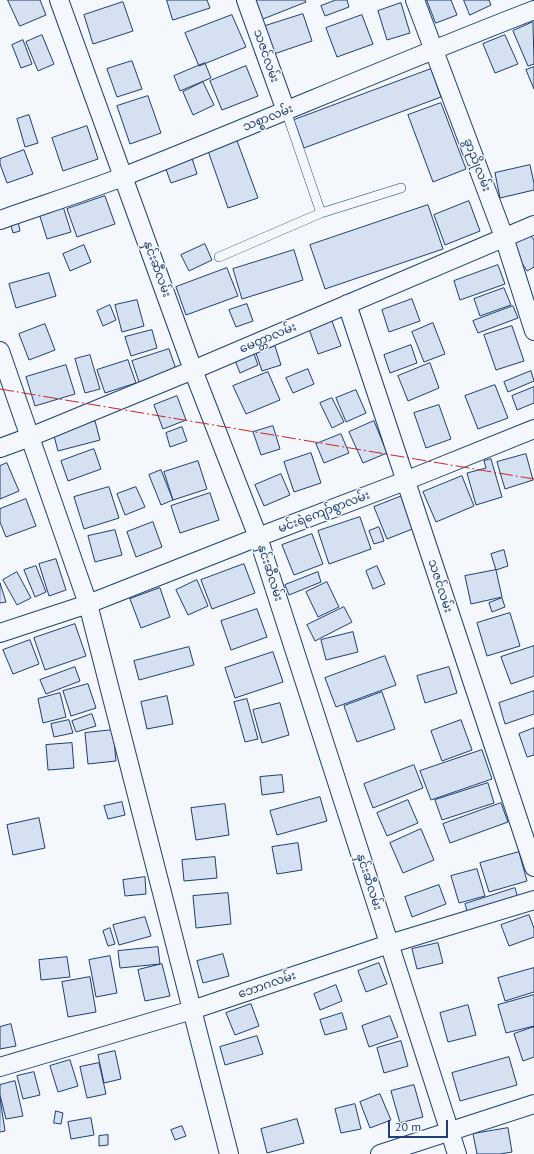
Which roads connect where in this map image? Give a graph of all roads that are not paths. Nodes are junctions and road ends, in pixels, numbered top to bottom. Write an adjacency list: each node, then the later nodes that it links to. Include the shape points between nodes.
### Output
1 (60, 0): 7 (street, နှင်းဆီလမ်း)
2 (246, 0): 6 (street, သဇင်လမ်း)
3 (415, 0): 5 (street, ခွာညိုလမ်း)
4 (534, 10): 5 (street, သစ္စာလမ်း)
5 (434, 49): 6 (street, သစ္စာလမ်း); 12 (street, ခွာညိုလမ်း)
6 (286, 111): 7 (street, သစ္စာလမ်း); 9 (lane)
7 (124, 176): 10 (street, သစ္စာလမ်း); 17 (street, နှင်းဆီလမ်း)
8 (401, 188): 9 (lane)
9 (321, 213): 13 (lane)
10 (0, 220)
11 (534, 226): 12 (street, မေတ္တာလမ်း)
12 (504, 237): 14 (street, မေတ္တာလမ်း); 15 (street, ခွာညိုလမ်း)
13 (219, 256)
14 (347, 304): 17 (street, မေတ္တာလမ်း); 21 (street, သဇင်လမ်း)
15 (534, 331)
16 (0, 351): 19 (street)
17 (193, 370): 19 (street, မေတ္တာလမ်း); 22 (street, နှင်းဆီလမ်း)
18 (534, 429): 21 (street, မင်းရဲကျော်စွာလမ်း)
19 (30, 437): 20 (street, မေတ္တာလမ်း); 23 (street)
20 (0, 448)
21 (405, 481): 22 (street, မင်းရဲကျော်စွာလမ်း); 25 (street, သဇင်လမ်း)
22 (258, 537): 23 (street, မင်းရဲကျော်စွာလမ်း); 27 (street, နှင်းဆီလမ်း)
23 (88, 604): 24 (street, မင်းရဲကျော်စွာလမ်း); 28 (street)
24 (0, 633)
25 (534, 867)
26 (534, 900): 27 (street, ဘောဂလမ်း)
27 (389, 944): 28 (street, ဘောဂလမ်း); 31 (street, နှင်းဆီလမ်း)
28 (192, 1010): 29 (street, ဘောဂလမ်း); 32 (street)
29 (0, 1067)
30 (534, 1104): 31 (street)
31 (450, 1131): 33 (street); 34 (street, နှင်းဆီလမ်း)
32 (229, 1154)
33 (380, 1154)
34 (457, 1154)

